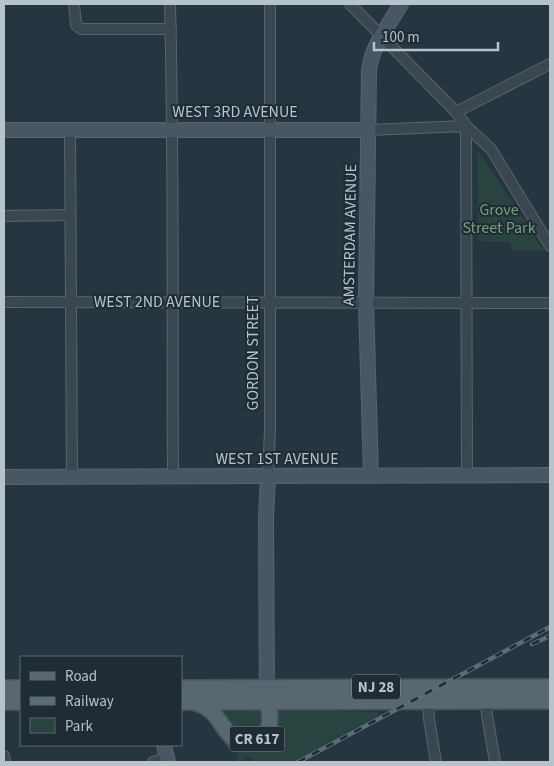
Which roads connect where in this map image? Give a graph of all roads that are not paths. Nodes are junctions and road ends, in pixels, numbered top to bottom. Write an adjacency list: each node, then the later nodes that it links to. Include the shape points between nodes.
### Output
1 (74, 4): 6 (street, via 76,25 81,29)
2 (170, 4): 6 (street)
3 (270, 4): 14 (street, GORDON STREET)
4 (350, 4): 7 (street)
5 (401, 4): 7 (main road, AMSTERDAM AVENUE)
6 (171, 29): 13 (street)
7 (382, 37): 9 (street); 15 (main road, AMSTERDAM AVENUE, via 370,57)
8 (550, 64): 9 (street)
9 (456, 112): 10 (street)
10 (466, 126): 15 (street, WEST 3RD AVENUE); 18 (street, via 491,149); 24 (street)
11 (4, 130): 12 (main road, WEST 3RD AVENUE)
12 (70, 130): 13 (main road, WEST 3RD AVENUE); 16 (street)
13 (173, 130): 14 (main road, WEST 3RD AVENUE); 21 (street)
14 (270, 130): 15 (main road, WEST 3RD AVENUE); 22 (street, GORDON STREET)
15 (368, 130): 23 (main road, AMSTERDAM AVENUE)
16 (70, 215): 17 (street); 20 (street)
17 (4, 216)
18 (550, 246)
19 (4, 302): 20 (street, WEST 2ND AVENUE)
20 (71, 302): 21 (street, WEST 2ND AVENUE); 28 (street)
21 (172, 302): 22 (street, WEST 2ND AVENUE); 29 (street)
22 (270, 302): 23 (street, WEST 2ND AVENUE); 30 (street, GORDON STREET)
23 (366, 302): 24 (street, WEST 2ND AVENUE); 31 (main road, AMSTERDAM AVENUE)
24 (466, 302): 25 (street, WEST 2ND AVENUE); 32 (street)
25 (550, 302)
26 (550, 475): 32 (main road, WEST 1ST AVENUE)
27 (4, 476): 28 (main road, WEST 1ST AVENUE)
28 (72, 476): 29 (main road, WEST 1ST AVENUE)
29 (173, 476): 30 (main road, WEST 1ST AVENUE)
30 (268, 476): 31 (main road, WEST 1ST AVENUE); 37 (main road, GORDON STREET / CR 617)
31 (371, 476): 32 (main road, WEST 1ST AVENUE)
32 (466, 476)
33 (550, 687): 38 (main road, NJ 28)
34 (4, 688): 35 (main road)
35 (20, 688)
36 (182, 688): 37 (main road, NJ 28)
37 (267, 694): 38 (main road, NJ 28); 42 (main road, NJ 28); 42 (main road, CR 617, via 268,729 262,736 248,742 232,738 204,706); 43 (main road, NJ 28)
38 (485, 694): 39 (main road, NJ 28); 43 (main road, NJ 28); 49 (street)
39 (550, 701)
40 (4, 702): 41 (main road)
41 (20, 702)
42 (186, 702)
43 (428, 702): 48 (street)
44 (167, 755): 47 (street)
45 (4, 756): 46 (street)
46 (5, 762)
47 (153, 762)
48 (436, 762)
49 (495, 762)

